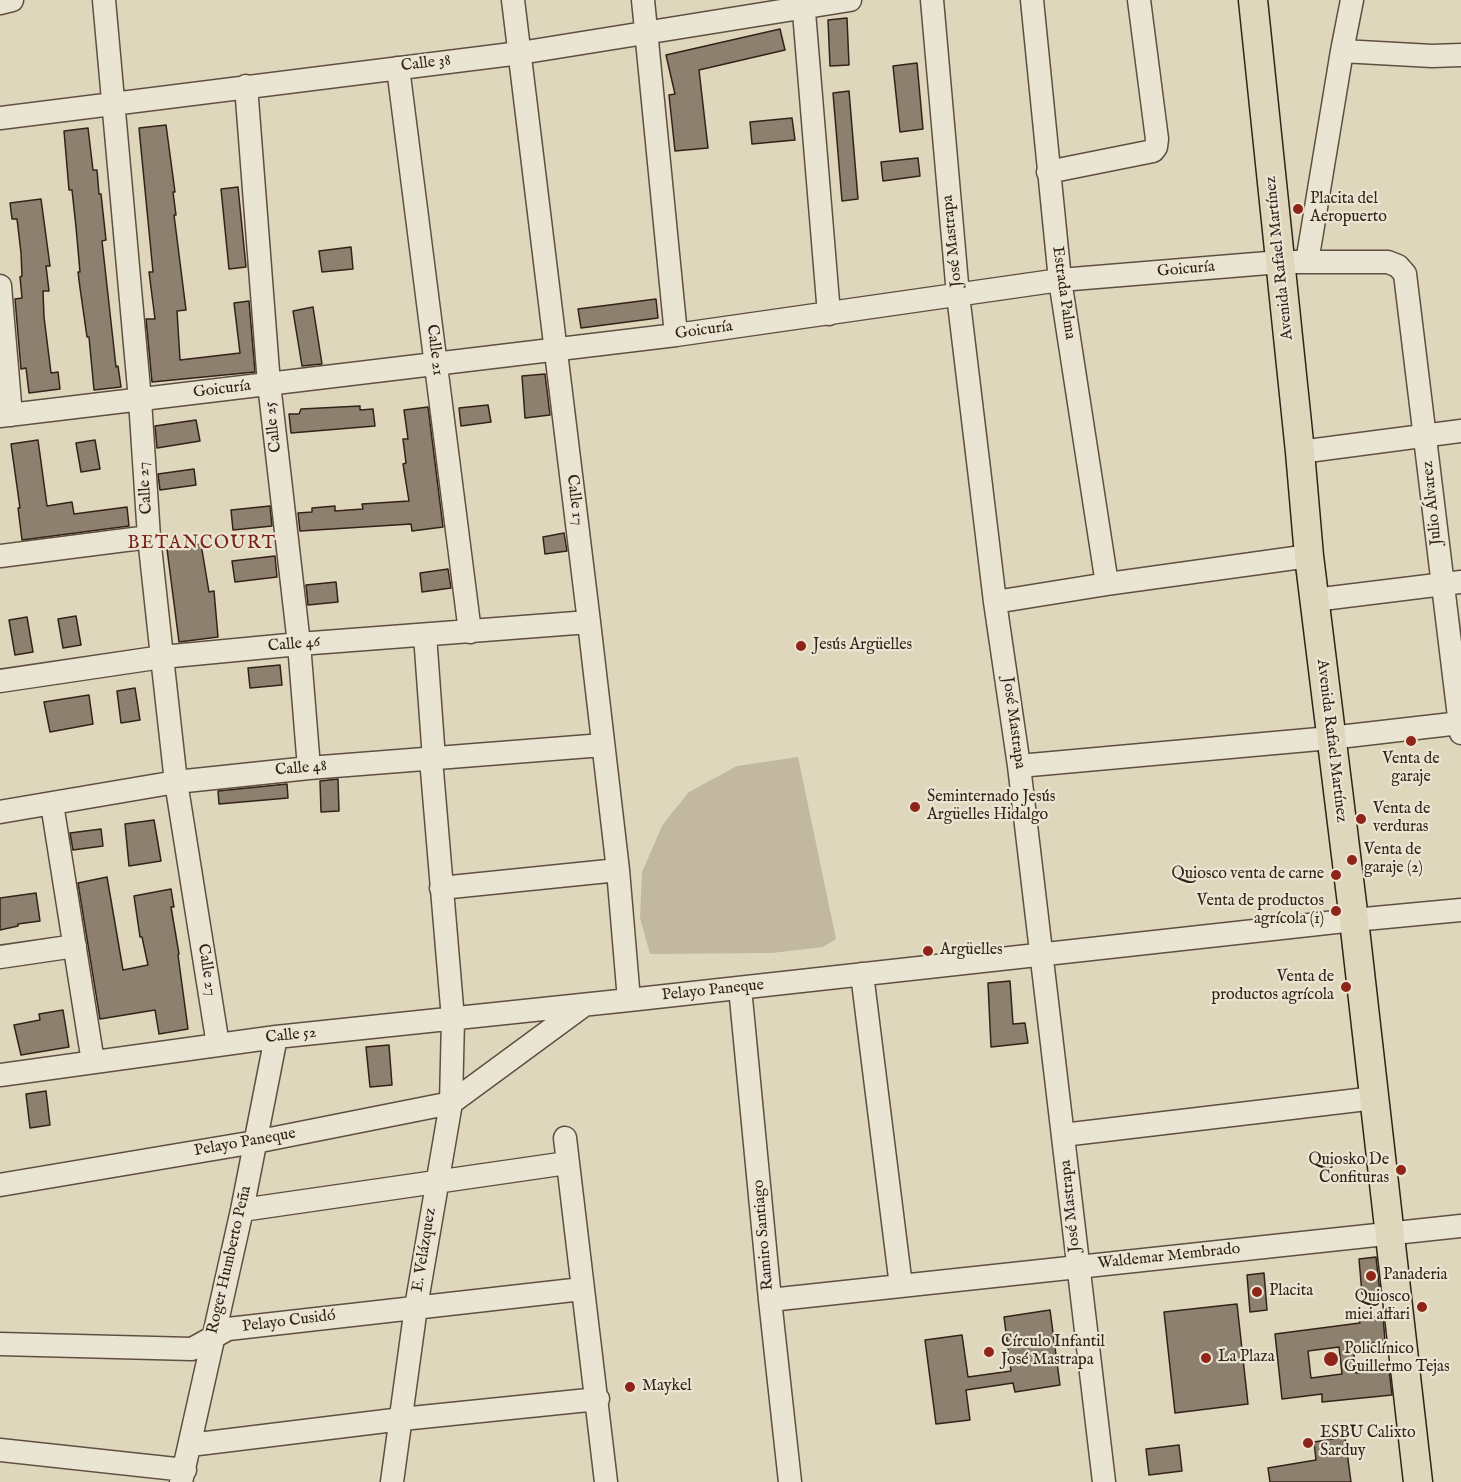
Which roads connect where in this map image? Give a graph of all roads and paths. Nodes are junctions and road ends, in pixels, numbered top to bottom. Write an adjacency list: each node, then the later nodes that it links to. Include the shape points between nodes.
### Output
1 (12, 0): 11 (street)
2 (105, 0): 19 (street, Calle 27)
3 (513, 0): 15 (street, Calle 17)
4 (643, 0): 13 (street)
5 (849, 0): 12 (street, Calle 38)
6 (932, 0): 26 (street, José Mastrapa)
7 (1032, 0): 21 (street, Estrada Palma)
8 (1139, 0): 21 (street, via 1156,147)
9 (1253, 0): 22 (main road, Avenida Rafael Martínez)
10 (1352, 0): 14 (street)
11 (0, 3)
12 (804, 4): 13 (street, Calle 38); 27 (street)
13 (648, 33): 15 (street, Calle 38); 28 (street)
14 (1342, 51): 16 (street); 22 (street)
15 (520, 53): 17 (street, Calle 38); 29 (street, Calle 17)
16 (1461, 55)
17 (398, 68): 18 (street, Calle 38); 30 (street, Calle 21)
18 (246, 86): 19 (street, Calle 38); 31 (street, Calle 25)
19 (115, 104): 20 (street, Calle 38); 32 (street, Calle 27)
20 (0, 118)
21 (1048, 172): 24 (street, Estrada Palma)
22 (1293, 262): 23 (street, Goicuría, via 1388,262); 24 (street, Goicuría); 36 (main road, Avenida Rafael Martínez)
23 (1405, 274): 35 (street, Julio Álvarez)
24 (1060, 280): 26 (street, Goicuría); 40 (street, Estrada Palma)
25 (0, 286): 33 (street)
26 (958, 295): 27 (street, Goicuría); 43 (street, José Mastrapa)
27 (829, 314): 28 (street, Goicuría)
28 (676, 335): 29 (street, Goicuría)
29 (555, 349): 30 (street, Goicuría); 44 (street, Calle 17)
30 (435, 364): 31 (street, Goicuría); 45 (street, Calle 21)
31 (269, 384): 32 (street, Goicuría); 47 (street, Calle 25)
32 (140, 400): 33 (street, Goicuría); 37 (street, Calle 27)
33 (6, 416)
34 (1461, 431): 35 (street)
35 (1426, 436): 36 (street); 41 (street, Julio Álvarez)
36 (1300, 452): 39 (main road, Avenida Rafael Martínez)
37 (149, 537): 38 (street); 48 (street, Calle 27)
38 (0, 556)
39 (1309, 556): 40 (street); 42 (main road, Avenida Rafael Martínez)
40 (1107, 584): 43 (street)
41 (1451, 584): 42 (street); 50 (street, Julio Álvarez)
42 (1314, 600): 51 (main road, Avenida Rafael Martínez)
43 (995, 602): 54 (street, José Mastrapa)
44 (589, 622): 45 (street, Calle 46); 52 (street, Calle 17)
45 (470, 632): 46 (street, Calle 46)
46 (425, 635): 47 (street, Calle 46); 53 (street, E. Velázquez)
47 (299, 644): 48 (street, Calle 46); 55 (street, Calle 25)
48 (162, 657): 49 (street, Calle 46); 56 (street, Calle 27)
49 (0, 681)
50 (1461, 726): 51 (street)
51 (1330, 738): 54 (street); 62 (main road, Avenida Rafael Martínez)
52 (603, 746): 53 (street, Calle 48); 59 (street, Calle 17)
53 (433, 759): 55 (street, Calle 48); 60 (street, E. Velázquez)
54 (1019, 766): 64 (street, José Mastrapa)
55 (309, 768): 56 (street, Calle 48)
56 (176, 782): 57 (street, Calle 48); 72 (street, Calle 27)
57 (52, 804): 58 (street, Calle 48); 63 (street)
58 (0, 812)
59 (618, 870): 60 (street); 68 (street, Calle 17)
60 (441, 888): 70 (street, E. Velázquez)
61 (1461, 910): 62 (street, Pelayo Paneque)
62 (1354, 920): 64 (street, Pelayo Paneque); 75 (main road, Avenida Rafael Martínez)
63 (75, 945): 65 (street); 73 (street)
64 (1041, 955): 66 (street, Pelayo Paneque); 77 (street, José Mastrapa)
65 (0, 957)
66 (862, 974): 67 (street, Pelayo Paneque); 87 (street)
67 (740, 988): 68 (street, Pelayo Paneque); 89 (street, Ramiro Santiago)
68 (629, 1000): 69 (street, Pelayo Paneque)
69 (584, 1005): 70 (street, Calle 52); 76 (street, Pelayo Paneque)
70 (453, 1019): 71 (street, Calle 52); 76 (street, E. Velázquez)
71 (276, 1037): 72 (street, Calle 52); 79 (street, Roger Humberto Peña)
72 (218, 1045): 73 (street, Calle 52)
73 (93, 1062): 74 (street, Calle 52)
74 (0, 1075)
75 (1375, 1098): 77 (street); 85 (main road, Avenida Rafael Martínez)
76 (451, 1103): 79 (street, Pelayo Paneque); 81 (street, E. Velázquez)
77 (1064, 1135): 86 (street, José Mastrapa)
78 (565, 1138): 80 (street)
79 (255, 1142): 82 (street, Pelayo Paneque); 83 (street, Roger Humberto Peña)
80 (567, 1163): 81 (street); 88 (street)
81 (436, 1181): 83 (street); 90 (street, E. Velázquez)
82 (0, 1185)
83 (242, 1210): 91 (street, Roger Humberto Peña)
84 (1461, 1226): 85 (street, Waldemar Membrado)
85 (1389, 1234): 86 (street, Waldemar Membrado); 102 (main road, Avenida Rafael Martínez)
86 (1078, 1267): 87 (street, Waldemar Membrado); 101 (street, José Mastrapa)
87 (901, 1286): 89 (street, Waldemar Membrado)
88 (582, 1288): 90 (street, Pelayo Cusidó); 93 (street)
89 (770, 1300): 100 (street, Ramiro Santiago)
90 (416, 1307): 91 (street, Pelayo Cusidó, via 228,1329); 94 (street, E. Velázquez)
91 (212, 1338): 92 (street, Pelayo Cusidó, via 192,1349); 95 (street, Roger Humberto Peña)
92 (0, 1344)
93 (597, 1399): 94 (street); 99 (street)
94 (402, 1419): 95 (street); 98 (street, E. Velázquez)
95 (190, 1445): 97 (street, Roger Humberto Peña)
96 (0, 1450): 97 (street)
97 (183, 1476)
98 (392, 1482)
99 (606, 1482)
100 (790, 1482)
101 (1104, 1482)
102 (1418, 1482)

